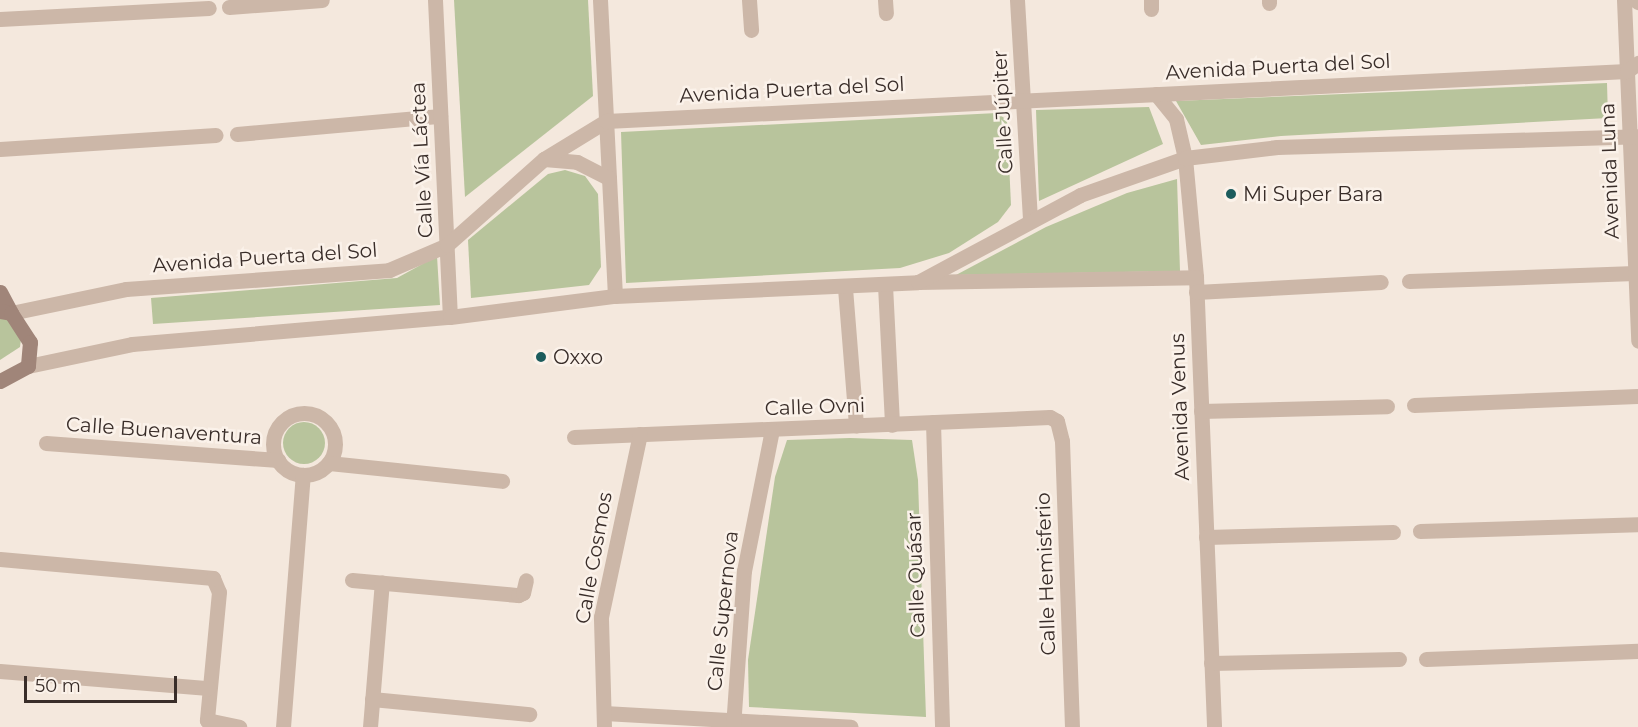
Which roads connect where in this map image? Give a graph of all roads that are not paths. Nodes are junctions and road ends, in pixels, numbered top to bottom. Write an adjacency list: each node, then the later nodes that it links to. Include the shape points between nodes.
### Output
1 (322, 0): 7 (street)
2 (435, 0): 14 (street, Calle Vía Láctea)
3 (600, 0): 15 (street)
4 (749, 0): 10 (street)
5 (1017, 0): 13 (street, Calle Júpiter)
6 (1624, 0): 11 (street, Avenida Luna)
7 (229, 7)
8 (209, 8): 9 (street)
9 (0, 19)
10 (751, 30)
11 (1632, 67): 12 (street, Avenida Puerta del Sol); 18 (street, Avenida Luna)
12 (1156, 94): 13 (street, Avenida Puerta del Sol); 20 (street, Avenida Venus, via 1176,119)
13 (1024, 98): 15 (street, Avenida Puerta del Sol); 24 (street, Calle Júpiter)
14 (440, 116): 16 (street); 25 (street, Calle Vía Láctea)
15 (606, 121): 21 (street, Avenida Puerta del Sol); 22 (street)
16 (237, 134)
17 (216, 135): 19 (street)
18 (1634, 135): 20 (street, via 1277,147); 23 (street, Avenida Luna)
19 (0, 149)
20 (1185, 158): 24 (street, via 1080,195); 31 (street, Avenida Venus)
21 (544, 159): 22 (street, via 577,162); 25 (street, Avenida Puerta del Sol)
22 (609, 178): 34 (street)
23 (1635, 208): 26 (street, Avenida Luna)
24 (1029, 221): 28 (street)
25 (447, 245): 35 (street, Avenida Puerta del Sol, via 389,270 126,289); 36 (street, Calle Vía Láctea)
26 (1635, 273): 27 (street); 37 (street, Avenida Luna)
27 (1409, 281)
28 (918, 282): 30 (street); 31 (street)
29 (1381, 282): 31 (street)
30 (885, 285): 32 (street); 46 (street)
31 (1196, 285): 43 (street, Avenida Venus)
32 (845, 288): 34 (street); 47 (street)
33 (0, 292): 35 (main road)
34 (615, 296): 36 (street)
35 (6, 312): 38 (main road, via 27,332)
36 (450, 317): 38 (street, via 132,344)
37 (1638, 340)
38 (28, 366): 39 (main road)
39 (0, 381)
40 (1638, 396): 41 (street)
41 (1414, 405)
42 (1387, 406): 43 (street)
43 (1201, 411): 59 (street, Avenida Venus)
44 (1057, 421): 45 (street, Calle Ovni, via 1042,416); 79 (street, Calle Hemisferio, via 1062,441)
45 (933, 422): 46 (street, Calle Ovni); 78 (street, Calle Quásar)
46 (892, 425): 47 (street, Calle Ovni)
47 (856, 426): 48 (street, Calle Ovni)
48 (772, 430): 49 (street, Calle Ovni); 73 (street, Calle Supernova, via 744,571)
49 (640, 434): 50 (street, Calle Ovni); 72 (street, Calle Cosmos, via 601,617)
50 (574, 437)
51 (46, 443): 52 (street, Calle Buenaventura)
52 (278, 460): 53 (street, via 274,434 285,419 302,412 319,416 332,429 335,446); 54 (street, via 288,471)
53 (328, 463): 54 (street, via 317,472); 55 (street)
54 (303, 475): 75 (street)
55 (502, 481)
56 (1638, 524): 57 (street)
57 (1420, 531)
58 (1393, 532): 59 (street)
59 (1206, 537): 67 (street, Avenida Venus)
60 (0, 559): 69 (street, via 208,576 217,581)
61 (352, 580): 63 (street)
62 (526, 580): 63 (street, via 518,595)
63 (382, 582): 70 (street)
64 (1638, 651): 65 (street)
65 (1426, 658)
66 (1399, 660): 67 (street)
67 (1211, 663): 80 (street, Avenida Venus)
68 (0, 671): 69 (street)
69 (208, 688): 74 (street, via 208,722)
70 (372, 699): 71 (street); 76 (street)
71 (529, 714)
72 (604, 720): 73 (street)
73 (733, 724): 77 (street)
74 (239, 727)
75 (283, 727)
76 (370, 727)
77 (851, 727)
78 (942, 727)
79 (1072, 727)
80 (1214, 727)

